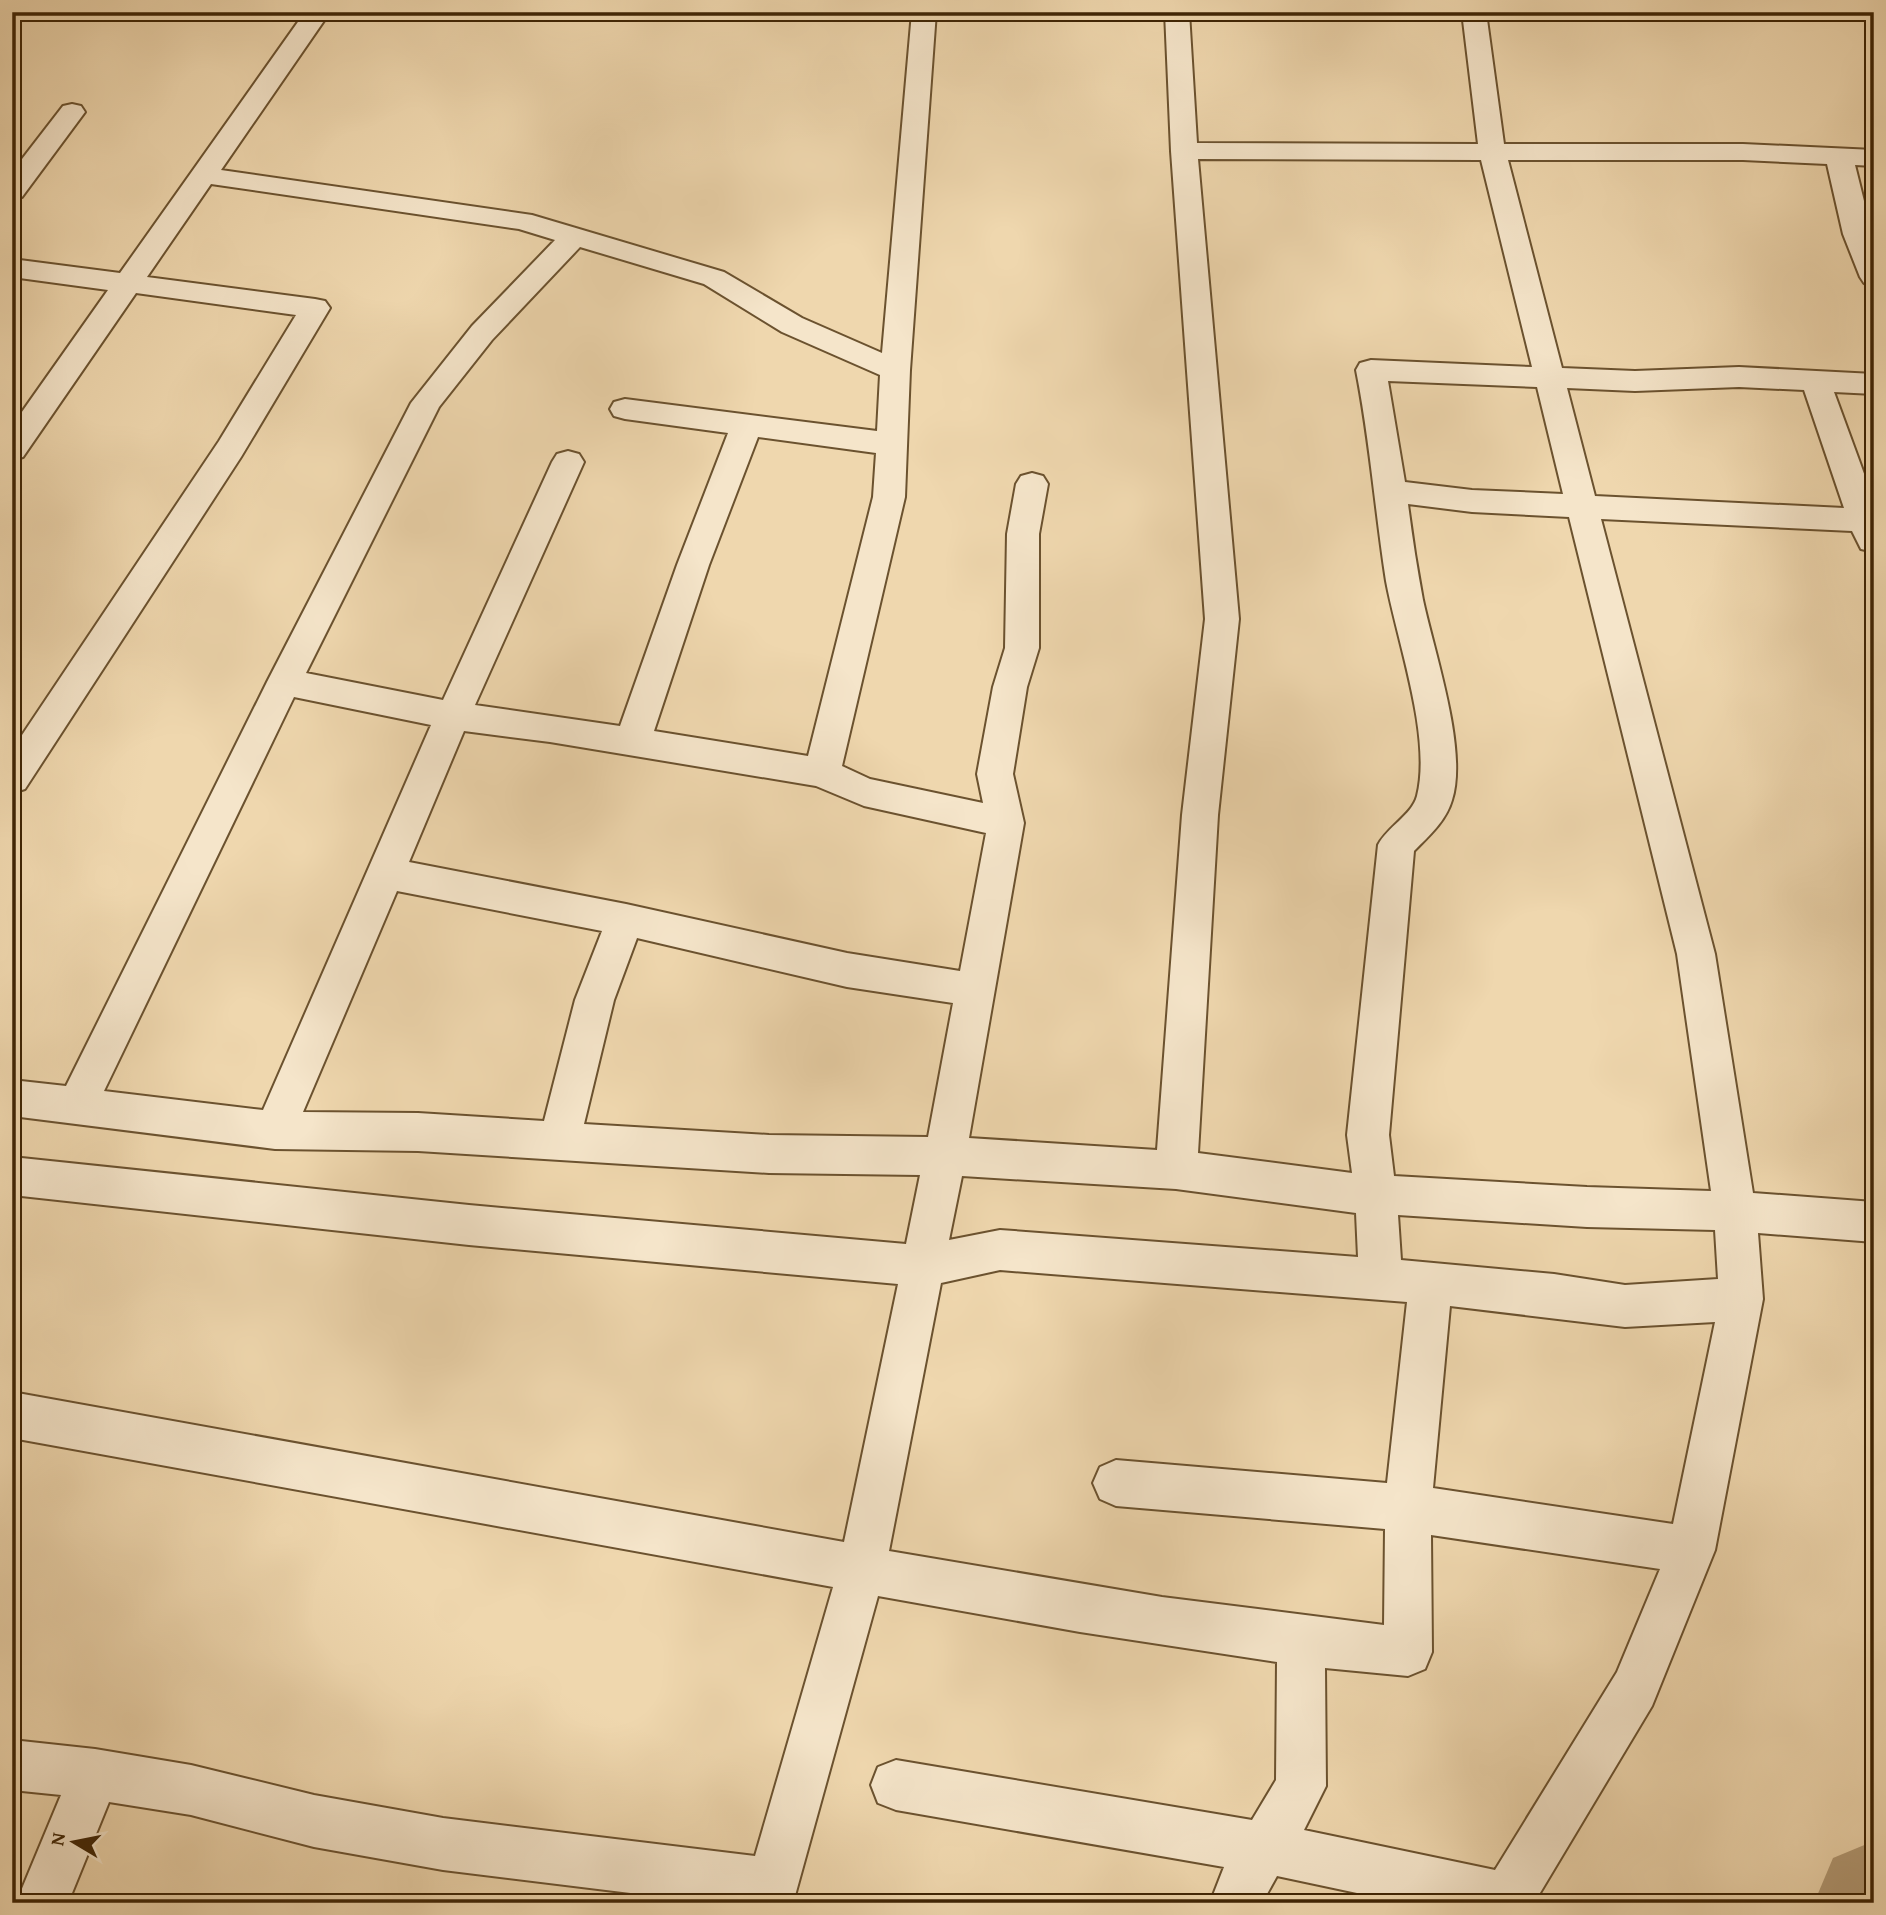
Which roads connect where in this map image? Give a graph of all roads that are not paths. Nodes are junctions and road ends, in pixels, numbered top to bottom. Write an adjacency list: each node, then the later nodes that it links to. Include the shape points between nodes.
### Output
1 (318, 12): 10 (street)
2 (924, 12): 16 (street)
3 (1177, 12): 6 (street)
4 (1475, 12): 7 (street)
5 (72, 112): 11 (street)
6 (1184, 151): 7 (street); 43 (street, via 1222,619 1200,815)
7 (1492, 151): 8 (street); 17 (street)
8 (1839, 156): 9 (street); 14 (street, via 1857,234)
9 (1874, 158)
10 (202, 176): 12 (street, via 522,221); 15 (street)
11 (12, 191)
12 (574, 237): 16 (street, via 713,278 792,325); 29 (street, via 482,333 426,403)
13 (12, 268): 15 (street)
14 (1874, 277)
15 (126, 284): 23 (street); 33 (street, via 314,307 230,449)
16 (895, 370): 22 (street)
17 (1549, 376): 18 (street, via 1635,381); 26 (street, via 1371,370); 27 (street)
18 (1815, 380): 19 (street); 28 (street)
19 (1874, 384)
20 (625, 409): 21 (street)
21 (747, 425): 22 (street); 31 (street)
22 (892, 444): 32 (street, via 889,497)
23 (12, 449)
24 (568, 462): 30 (street)
25 (1032, 484): 34 (street, via 1023,534 1023,648 1010,687 995,774)
26 (1391, 491): 27 (street, via 1472,501); 45 (street, via 1403,580 1437,749 1434,800 1396,845 1368,1135)
27 (1582, 504): 28 (street); 46 (street, via 1696,954)
28 (1871, 529)
29 (284, 682): 30 (street); 39 (street)
30 (453, 716): 31 (street); 35 (street)
31 (632, 743): 32 (street)
32 (822, 773): 34 (street, via 864,792)
33 (12, 779)
34 (1006, 823): 37 (street)
35 (386, 873): 36 (street); 40 (street)
36 (626, 920): 37 (street, via 847,970); 41 (street, via 612,949)
37 (976, 990): 42 (street)
38 (12, 1098): 39 (street)
39 (76, 1107): 40 (street)
40 (275, 1130): 41 (street, via 418,1132)
41 (560, 1141): 42 (street, via 769,1154)
42 (945, 1156): 43 (street); 48 (street)
43 (1176, 1170): 45 (street)
44 (12, 1177): 48 (street)
45 (1376, 1194): 46 (street, via 1587,1208); 49 (street)
46 (1735, 1210): 47 (street); 51 (street)
47 (1874, 1222)
48 (923, 1266): 49 (street, via 1000,1250); 56 (street)
49 (1380, 1279): 50 (street)
50 (1431, 1283): 51 (street, via 1625,1306); 54 (street)
51 (1741, 1299): 55 (street)
52 (12, 1415): 56 (street)
53 (1116, 1483): 54 (street)
54 (1408, 1508): 55 (street); 57 (street, via 1408,1652)
55 (1691, 1550): 63 (street, via 1635,1689)
56 (862, 1570): 57 (street); 62 (street)
57 (1301, 1643): 61 (street, via 1301,1786)
58 (12, 1765): 59 (street)
59 (96, 1774): 62 (street, via 191,1790 314,1821); 64 (street)
60 (896, 1785): 61 (street)
61 (1265, 1848): 63 (street); 65 (street)
62 (769, 1894)
63 (1505, 1900)
64 (42, 1903)
65 (1236, 1903)

